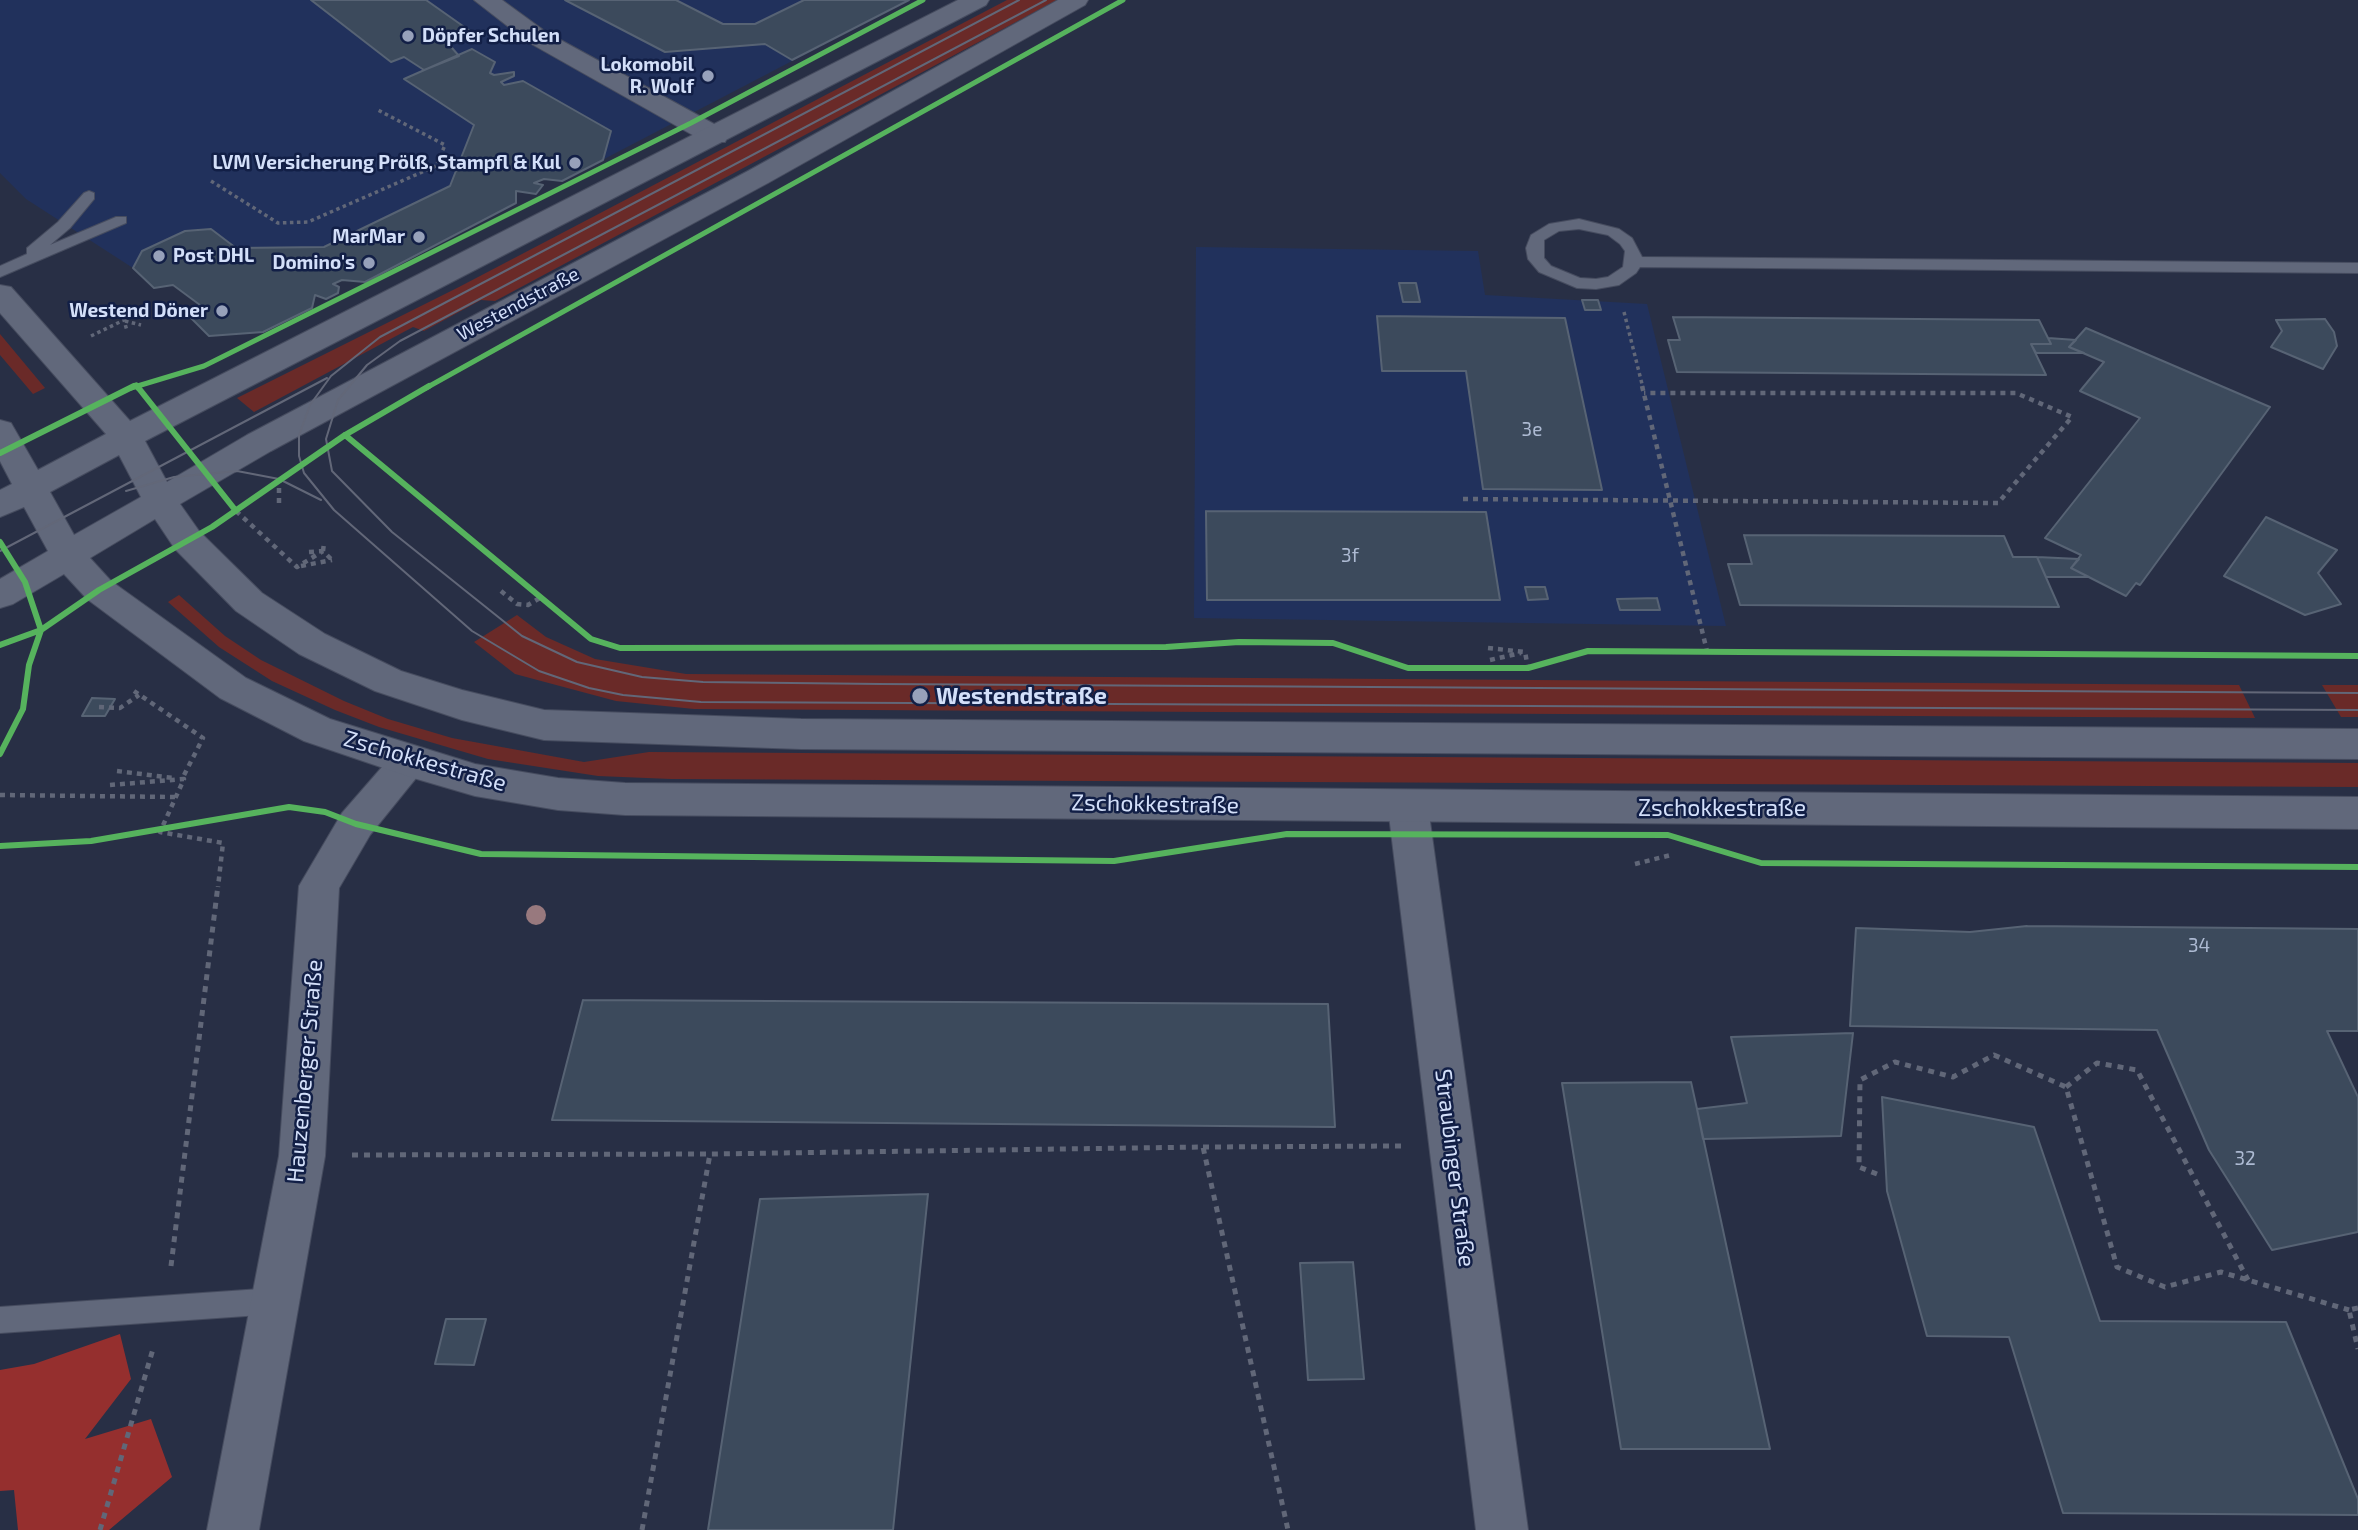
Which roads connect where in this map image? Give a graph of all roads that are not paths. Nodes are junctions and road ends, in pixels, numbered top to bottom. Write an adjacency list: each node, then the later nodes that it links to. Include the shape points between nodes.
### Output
1 (486, 0): 4 (main road, via 537,37)
2 (977, 0): 4 (main road)
3 (1076, 0): 15 (main road, Westendstraße)
4 (715, 135): 13 (main road)
5 (89, 197): 8 (lane)
6 (121, 220): 8 (lane)
7 (1634, 262): 7 (lane, via 1613,281 1596,284 1560,277 1536,259 1534,248 1537,238 1562,225 1597,226 1626,241); 9 (lane)
8 (18, 265): 10 (lane)
9 (2358, 268)
10 (0, 272)
11 (0, 294): 13 (main road)
12 (0, 431): 14 (main road, Zschokkestraße)
13 (134, 451): 14 (main road); 15 (main road)
14 (37, 500): 16 (main road); 17 (main road, Zschokkestraße)
15 (160, 501): 17 (main road, Westendstraße); 19 (main road, via 187,540 249,602 312,643 388,681 544,725 841,735)
16 (0, 505)
17 (69, 557): 18 (main road, Westendstraße); 20 (main road, Zschokkestraße, via 125,611 233,688 317,730)
18 (0, 595)
19 (2358, 744)
20 (410, 762): 21 (main road, Zschokkestraße, via 499,784 625,799); 23 (main road, Hauzenberger Straße, via 356,824 319,886 302,1156)
21 (1408, 807): 22 (main road, Zschokkestraße); 26 (main road, Straubinger Straße)
22 (2358, 813)
23 (275, 1301): 24 (lane); 25 (main road, Hauzenberger Straße)
24 (0, 1320)
25 (233, 1530)
26 (1502, 1530)

